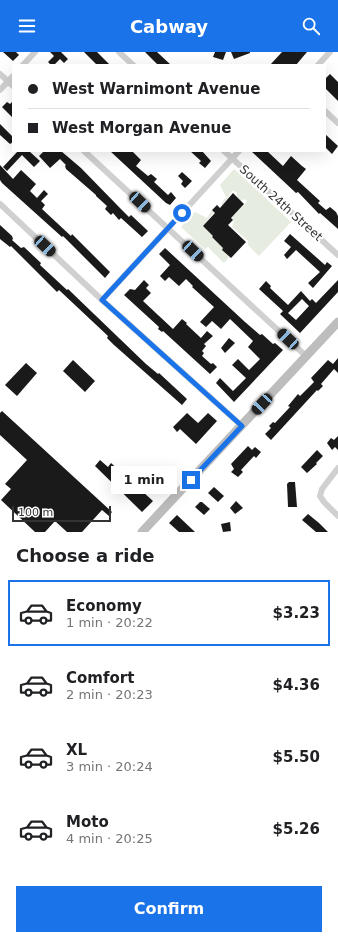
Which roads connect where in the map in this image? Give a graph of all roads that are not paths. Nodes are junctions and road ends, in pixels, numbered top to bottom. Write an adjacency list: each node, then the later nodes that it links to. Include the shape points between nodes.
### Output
1 (35, 52): 4 (street)
2 (119, 52): 5 (street)
3 (330, 52): 6 (street)
4 (24, 64)
5 (132, 64)
6 (319, 64)
7 (0, 74): 8 (street)
8 (11, 83): 9 (street)
9 (0, 90)
10 (326, 112): 11 (street)
11 (338, 123)
12 (85, 152): 17 (street)
13 (225, 152): 15 (street, South 24th Street)
14 (238, 152): 15 (street)
15 (232, 158): 17 (street); 18 (street, South 24th Street)
16 (0, 204): 19 (street)
17 (169, 228): 19 (street); 21 (street)
18 (338, 254)
19 (102, 300): 22 (street)
20 (338, 322): 21 (street)
21 (306, 356): 22 (street)
22 (242, 426): 25 (street)
23 (338, 468): 24 (street, via 325,484 320,496)
24 (338, 516)
25 (142, 532)

